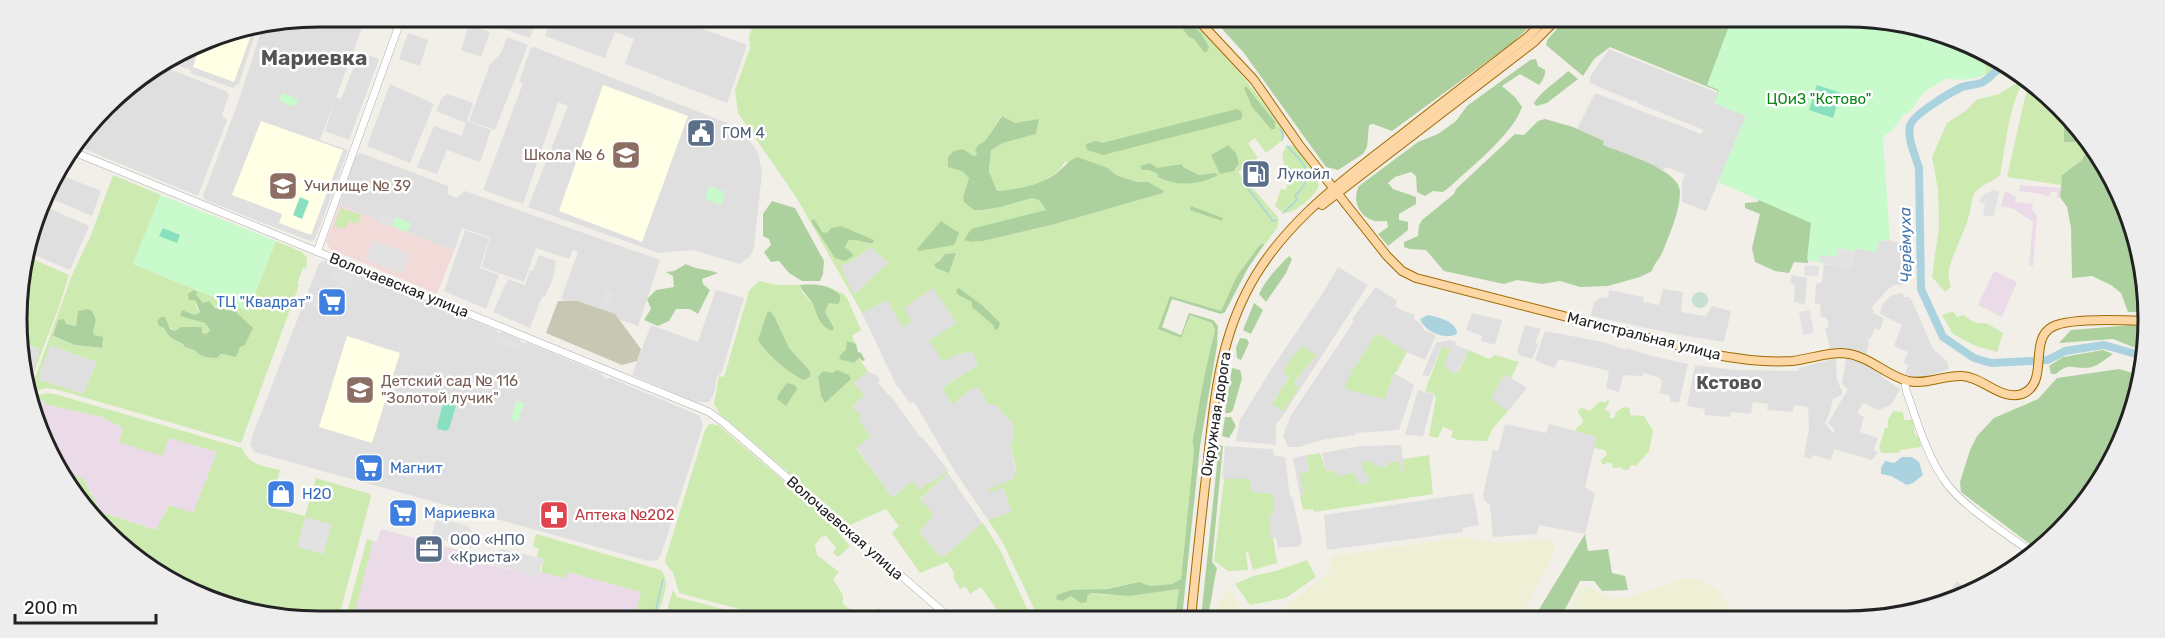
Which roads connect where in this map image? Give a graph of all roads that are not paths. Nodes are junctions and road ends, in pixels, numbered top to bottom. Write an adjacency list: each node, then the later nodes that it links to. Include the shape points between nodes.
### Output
1 (398, 27): 7 (street)
2 (1205, 27): 6 (main road, Магистральная улица, via 1254,80)
3 (1537, 27): 6 (main road, Окружная дорога)
4 (1549, 27): 6 (main road, Окружная дорога)
5 (78, 154): 7 (street, Волочаевская улица)
6 (1335, 191): 9 (main road, Магистральная улица, via 1391,261 1416,278 1702,352 1775,361 1848,354 1874,362); 12 (main road, Окружная дорога, via 1292,230 1262,266 1232,326 1211,427)
7 (317, 252): 11 (street, Волочаевская улица, via 702,410 722,422)
8 (2138, 321): 9 (main road, via 2062,324 2049,329 2042,343 2037,375 2024,393 1999,391 1963,376 1927,382)
9 (1905, 380): 10 (street, via 1928,450 1947,484)
10 (2027, 549)
11 (942, 611)
12 (1192, 611)

